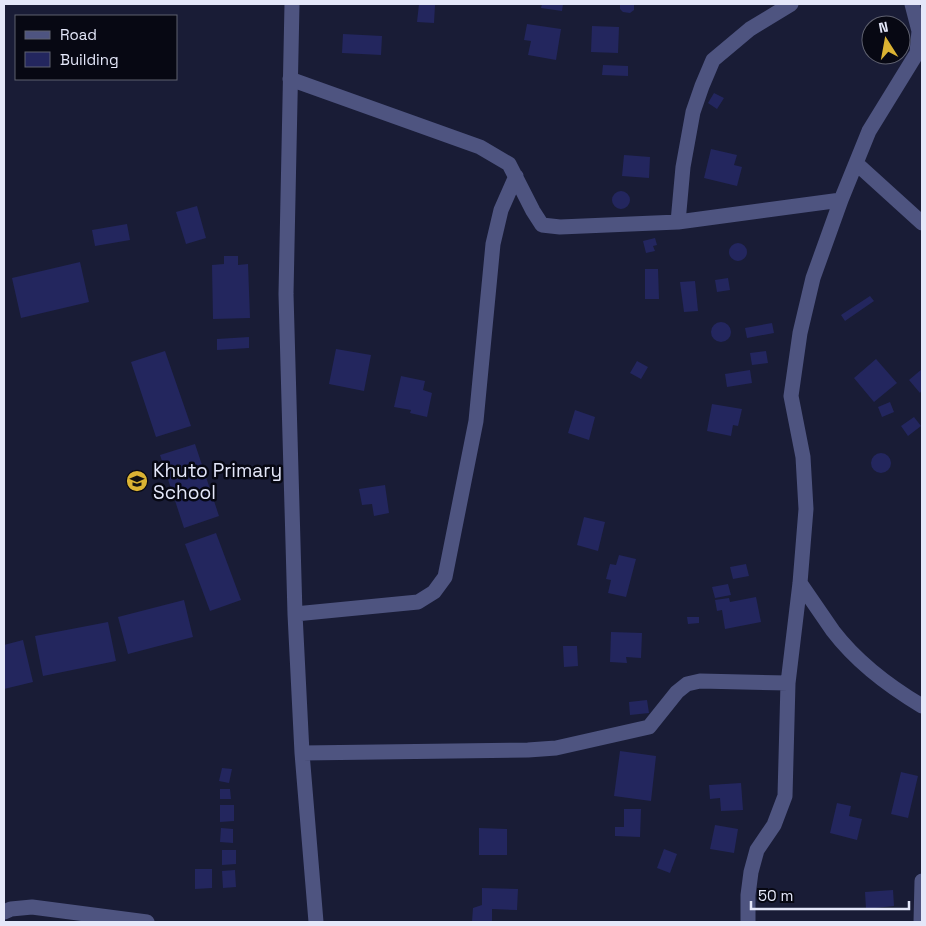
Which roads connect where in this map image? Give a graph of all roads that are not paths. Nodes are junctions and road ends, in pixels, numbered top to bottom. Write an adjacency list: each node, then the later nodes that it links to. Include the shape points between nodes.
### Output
1 (292, 4): 4 (street)
2 (790, 4): 8 (street, via 750,29 713,60 693,112)
3 (912, 4): 5 (street, via 920,32 917,53 869,131)
4 (290, 79): 6 (street, via 480,147 509,164); 11 (street, via 286,294)
5 (857, 164): 7 (street); 9 (street)
6 (516, 176): 8 (street, via 542,225); 11 (street, via 501,210 493,244 476,421 445,576 434,592 418,602)
7 (841, 200): 8 (street); 10 (street, via 813,278 800,333 792,396 803,457 806,509)
8 (678, 222)
9 (922, 223)
10 (800, 582): 12 (street); 13 (street, via 834,632 855,654 881,678)
11 (295, 614): 14 (street)
12 (788, 683): 14 (street, via 700,681 687,684 649,727 556,748); 19 (street, via 785,796 774,824 757,850 748,895)
13 (922, 706)
14 (302, 753): 18 (street)
15 (922, 881): 20 (street)
16 (4, 912): 17 (street, via 32,907)
17 (147, 922)
18 (316, 922)
19 (748, 922)
20 (921, 922)

